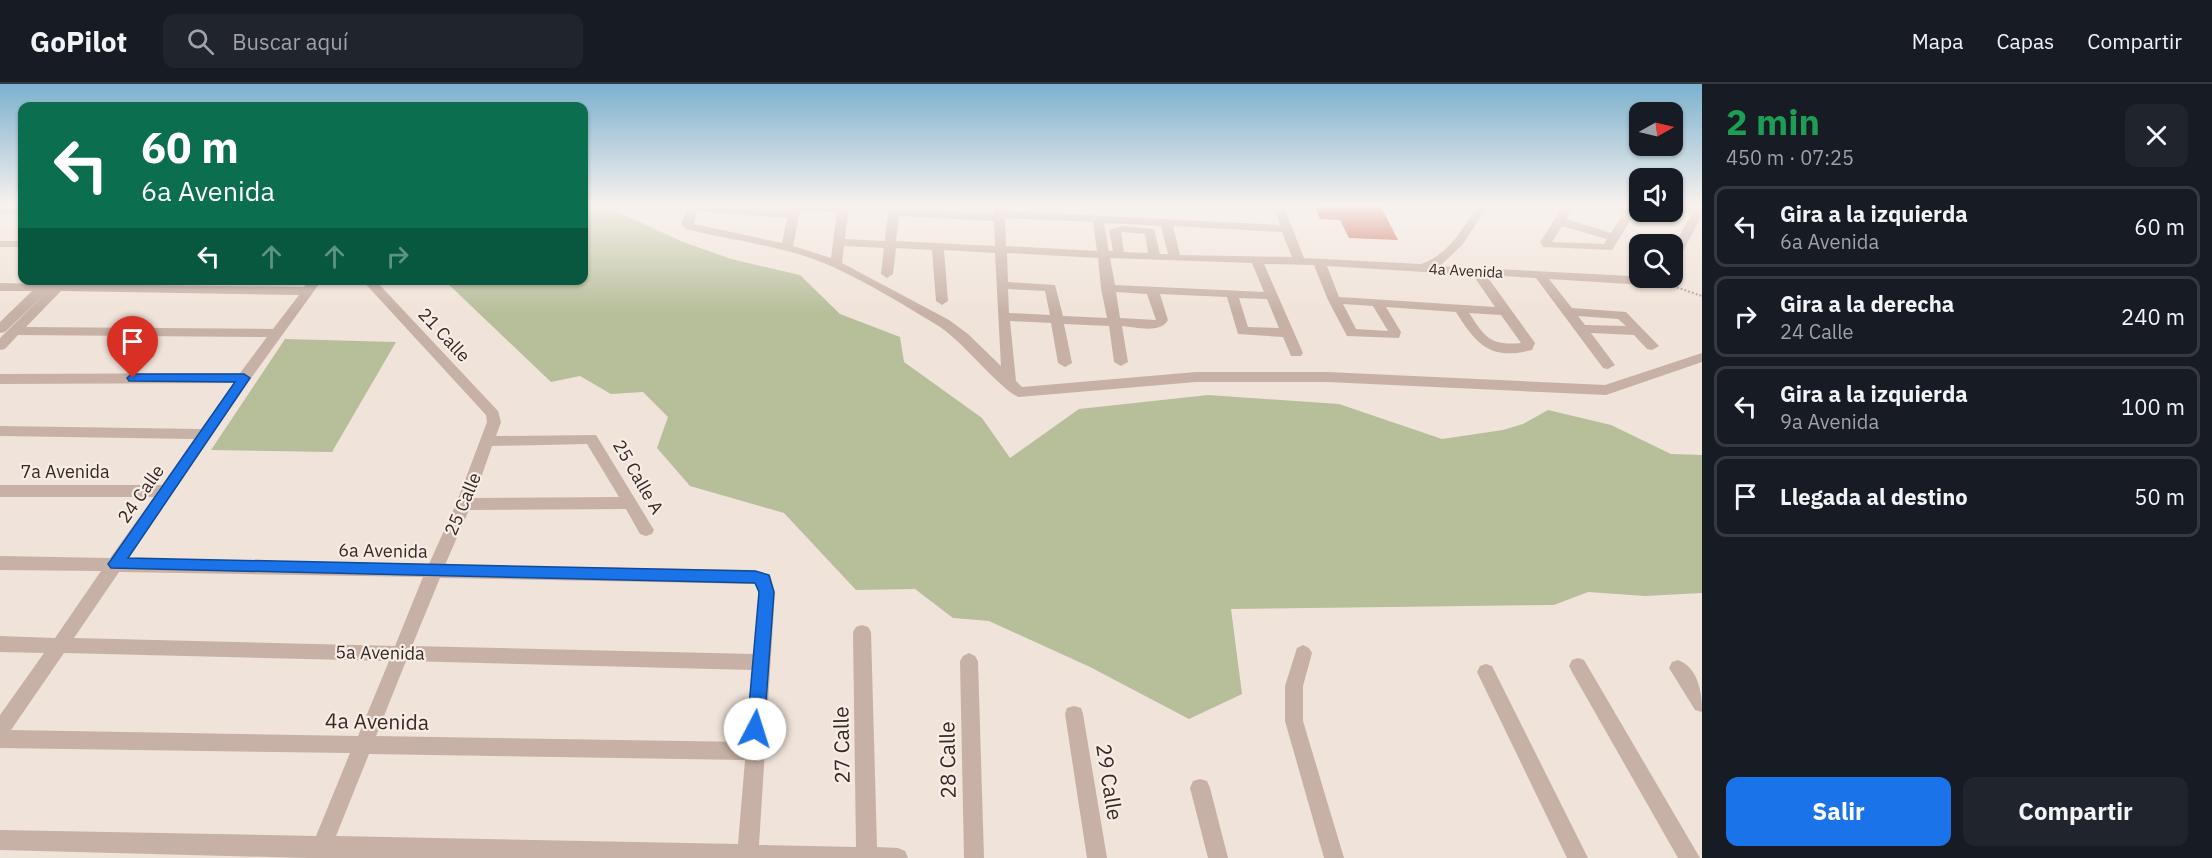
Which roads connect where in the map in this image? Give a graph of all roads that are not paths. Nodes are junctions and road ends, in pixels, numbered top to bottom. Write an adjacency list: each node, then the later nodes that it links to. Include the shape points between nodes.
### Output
1 (759, 241): 17 (street)
2 (788, 241): 17 (street)
3 (999, 241): 18 (street)
4 (1100, 241): 19 (street)
5 (1117, 241): 20 (street)
6 (1152, 241): 21 (street)
7 (1170, 241): 22 (street)
8 (1292, 241): 24 (street)
9 (1459, 241): 27 (street, via 1442,262)
10 (1547, 241): 11 (street, via 1547,245 1608,248)
11 (1613, 241)
12 (840, 242): 13 (street, 4a Avenida); 26 (street)
13 (890, 243): 16 (street, 4a Avenida); 29 (street)
14 (0, 244): 15 (street)
15 (18, 244)
16 (938, 246): 18 (street, 4a Avenida); 45 (street)
17 (787, 248): 26 (street)
18 (999, 249): 19 (street, 4a Avenida); 37 (street)
19 (1102, 254): 20 (street, 4a Avenida); 40 (street)
20 (1119, 255): 21 (street, 4a Avenida)
21 (1155, 257): 22 (street, 4a Avenida)
22 (1174, 258): 23 (street, 4a Avenida)
23 (1256, 260): 24 (street, 4a Avenida); 43 (street)
24 (1299, 261): 25 (street, 4a Avenida)
25 (1319, 262): 27 (street, 4a Avenida); 44 (street)
26 (836, 264): 70 (street, via 944,323)
27 (1419, 268): 28 (street, 4a Avenida)
28 (1477, 272): 30 (street, 4a Avenida); 48 (street)
29 (887, 274)
30 (1540, 275): 31 (street, 4a Avenida); 49 (street)
31 (1629, 279)
32 (36, 285): 39 (street)
33 (53, 285): 54 (street)
34 (53, 285): 57 (street)
35 (183, 285): 38 (street)
36 (373, 285): 71 (street, 21 Calle)
37 (1002, 285): 51 (street); 52 (street, via 1051,288)
38 (312, 286): 59 (street, 24 Calle)
39 (0, 287)
40 (1107, 288): 41 (street); 53 (street)
41 (1152, 290): 42 (street); 53 (street, via 1160,324)
42 (1232, 295): 43 (street); 60 (street, via 1244,331)
43 (1273, 296): 60 (street)
44 (1334, 300): 46 (street); 46 (street, via 1352,333 1395,335)
45 (942, 301)
46 (1376, 302): 47 (street)
47 (1459, 308): 48 (street); 48 (street, via 1484,345 1527,347 1528,343)
48 (1503, 311)
49 (1568, 312): 50 (street); 55 (street)
50 (1585, 313): 56 (street); 58 (street, via 1622,315)
51 (1003, 317): 52 (street); 70 (street)
52 (1059, 320): 53 (street); 66 (street)
53 (1114, 322): 65 (street)
54 (0, 329)
55 (1580, 329): 56 (street); 67 (street)
56 (1597, 330): 58 (street)
57 (15, 331): 59 (street); 61 (street)
58 (1639, 331): 62 (street)
59 (278, 333): 68 (street, 24 Calle)
60 (1289, 333): 63 (street)
61 (0, 346)
62 (1652, 346)
63 (1296, 353)
64 (1702, 357): 70 (street, via 1606,390 1327,377 1196,377 1033,393 1019,392)
65 (1121, 362)
66 (1065, 363)
67 (1608, 365)
68 (244, 378): 69 (street); 73 (street, 24 Calle)
69 (0, 379)
70 (1009, 384)
71 (494, 414): 74 (street, 25 Calle)
72 (0, 431): 73 (street)
73 (206, 434): 76 (street, 24 Calle)
74 (489, 441): 77 (street, 25 Calle A, via 591,440); 78 (street, 25 Calle)
75 (0, 491): 76 (street, 7a Avenida)
76 (166, 491): 81 (street, 24 Calle)
77 (630, 503): 78 (street); 79 (street, 25 Calle A)
78 (464, 504): 82 (street, 25 Calle)
79 (646, 530)
80 (0, 562): 81 (street, 6a Avenida)
81 (116, 564): 82 (street, 6a Avenida); 85 (street, 24 Calle)
82 (434, 572): 87 (street, 25 Calle); 89 (street, 6a Avenida, via 764,580 767,592)
83 (862, 632): 103 (street, 27 Calle)
84 (0, 644): 85 (street, 5a Avenida)
85 (59, 646): 87 (street, 5a Avenida); 95 (street, 24 Calle)
86 (1303, 653): 108 (street, via 1294,686 1294,721)
87 (400, 654): 89 (street, 5a Avenida); 97 (street, 25 Calle)
88 (969, 661): 105 (street, 28 Calle)
89 (761, 662): 98 (street)
90 (1578, 666): 110 (street)
91 (1678, 668): 93 (street)
92 (1486, 672): 109 (street)
93 (1702, 704)
94 (1074, 714): 106 (street, 29 Calle)
95 (0, 731)
96 (0, 739): 97 (street, 4a Avenida)
97 (364, 745): 98 (street, 4a Avenida); 101 (street, 25 Calle)
98 (754, 751): 102 (street)
99 (1200, 788): 107 (street)
100 (0, 840): 101 (street)
101 (319, 852): 102 (street)
102 (747, 853): 103 (street)
103 (867, 857): 104 (street)
104 (898, 858)
105 (975, 858)
106 (1097, 858)
107 (1218, 858)
108 (1334, 858)
109 (1578, 858)
110 (1690, 858)

